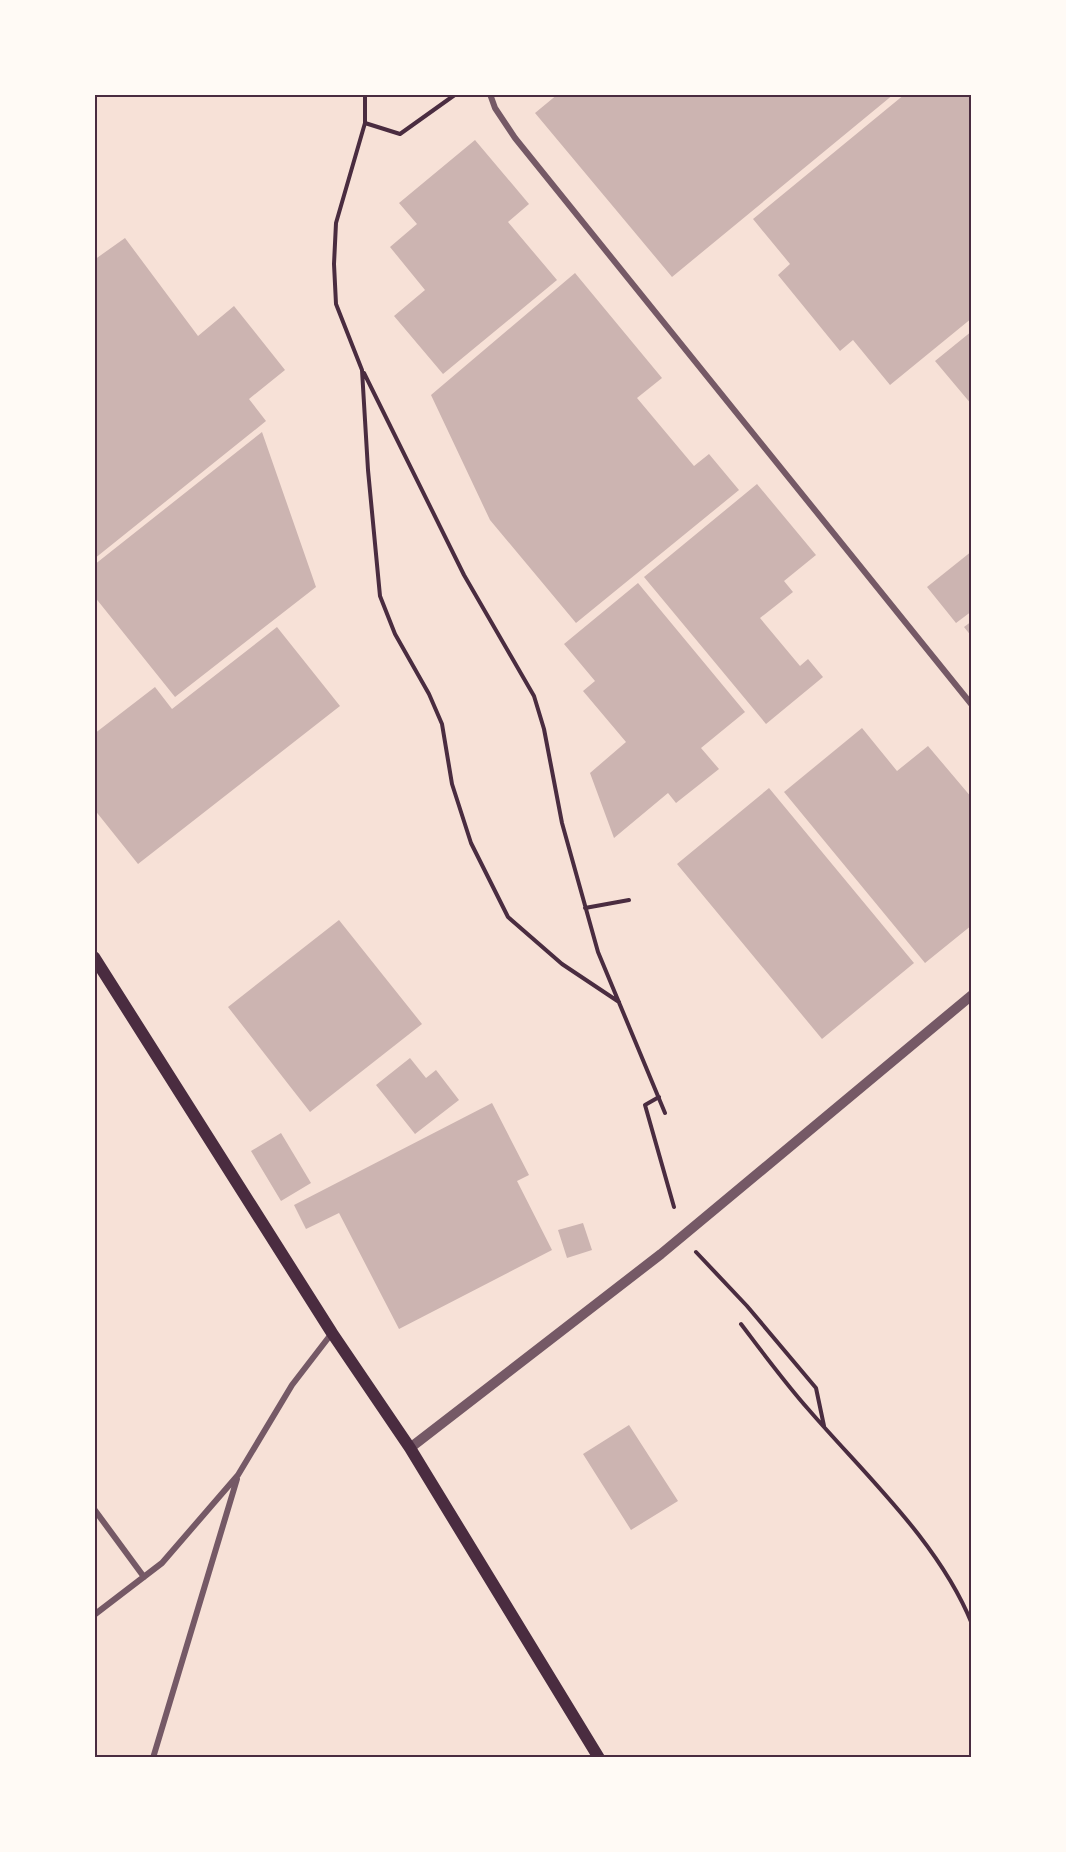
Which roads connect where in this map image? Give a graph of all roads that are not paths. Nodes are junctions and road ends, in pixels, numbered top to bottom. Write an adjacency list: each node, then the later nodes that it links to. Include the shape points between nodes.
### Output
1 (490, 94): 2 (street, via 515,138)
2 (972, 705)
3 (95, 960): 5 (main road)
4 (972, 995): 6 (street, via 661,1254)
5 (332, 1333): 6 (main road); 7 (street, via 292,1385)
6 (410, 1448): 12 (main road)
7 (238, 1475): 9 (street, via 162,1563); 11 (street)
8 (94, 1509): 9 (street)
9 (144, 1577): 10 (street)
10 (94, 1615)
11 (153, 1758)
12 (599, 1758)

